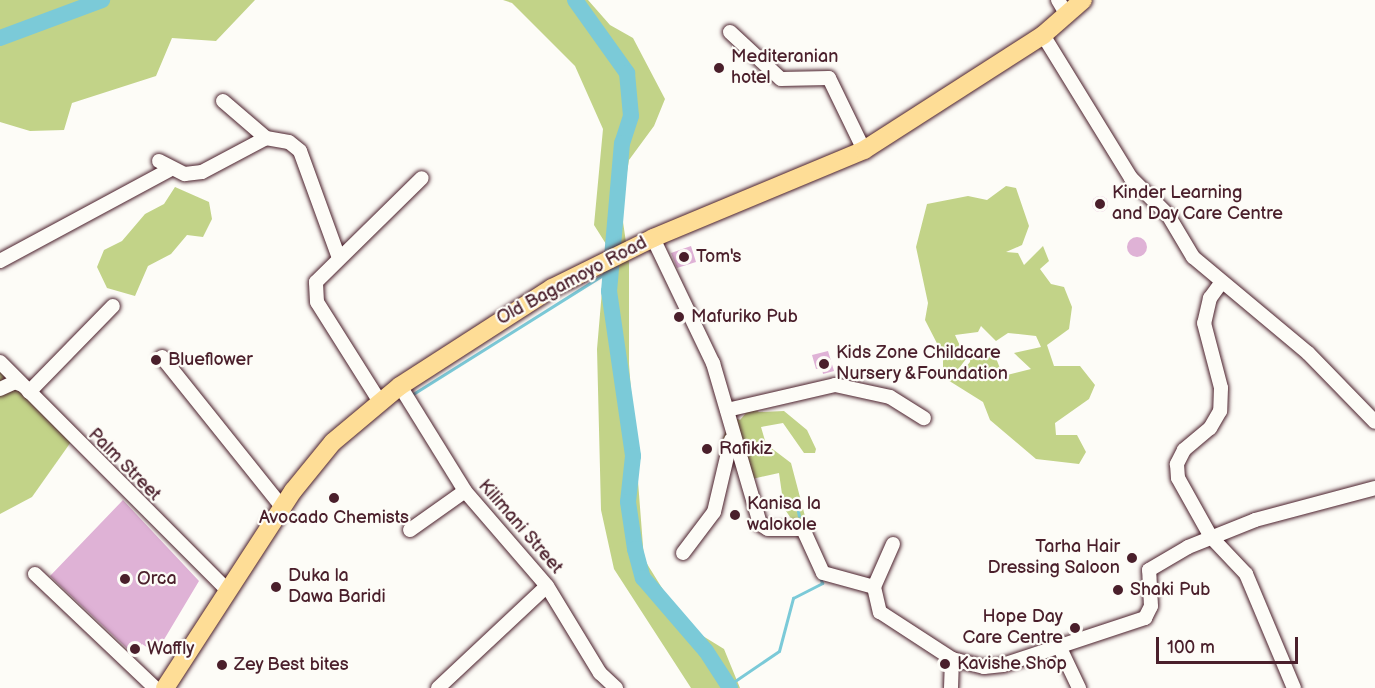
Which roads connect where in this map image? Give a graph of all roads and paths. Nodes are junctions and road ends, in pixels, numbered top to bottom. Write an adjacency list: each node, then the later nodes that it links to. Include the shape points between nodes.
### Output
1 (1083, 0): 2 (main road, Old Bagamoyo Road)
2 (1062, 8): 4 (main road, Old Bagamoyo Road)
3 (730, 32): 7 (street, via 781,79 829,78)
4 (1043, 35): 7 (main road, Old Bagamoyo Road); 12 (street, via 1131,178 1167,215 1193,257)
5 (223, 101): 6 (street)
6 (266, 138): 10 (street, via 289,142 300,151); 11 (street, via 216,168 185,174 164,165)
7 (864, 150): 9 (main road, Old Bagamoyo Road)
8 (422, 178): 10 (street)
9 (653, 238): 16 (main road, Old Bagamoyo Road, via 502,316); 20 (street, via 713,363)
10 (339, 258): 19 (street, via 316,282 317,302)
11 (0, 261)
12 (1221, 283): 22 (street, via 1308,353); 28 (street, via 1210,298 1204,323 1221,388 1220,411 1177,464 1187,501)
13 (113, 306): 17 (street)
14 (162, 357): 26 (street)
15 (0, 362): 17 (street, Palm Street)
16 (400, 386): 19 (main road, Old Bagamoyo Road); 25 (street, Kilimani Street)
17 (26, 388): 18 (street, via 15,382); 34 (street, Palm Street)
18 (0, 389)
19 (380, 402): 26 (main road, Old Bagamoyo Road, via 333,442)
20 (727, 410): 21 (street, via 835,386 890,397); 23 (street)
21 (924, 418)
22 (1375, 422)
23 (732, 435): 30 (street, via 724,483 714,512); 33 (street, via 764,528 803,529 823,573)
24 (1375, 488): 28 (street, via 1294,508)
25 (465, 491): 27 (street); 32 (street, Kilimani Street)
26 (282, 507): 34 (main road, Old Bagamoyo Road)
27 (410, 530)
28 (1210, 537): 35 (street, via 1149,570 1151,606 1145,618); 43 (street, via 1246,574)
29 (893, 544): 33 (street)
30 (683, 553)
31 (35, 574): 37 (street)
32 (547, 586): 39 (street); 40 (street, Kilimani Street, via 600,673)
33 (874, 587): 36 (street, via 880,612)
34 (226, 589): 38 (main road, Old Bagamoyo Road)
35 (1059, 645): 36 (street, via 1003,665 978,666); 42 (street)
36 (952, 658): 41 (street)
37 (155, 688)
38 (165, 688)
39 (438, 688)
40 (616, 688)
41 (951, 688)
42 (1079, 688)
43 (1294, 688)

